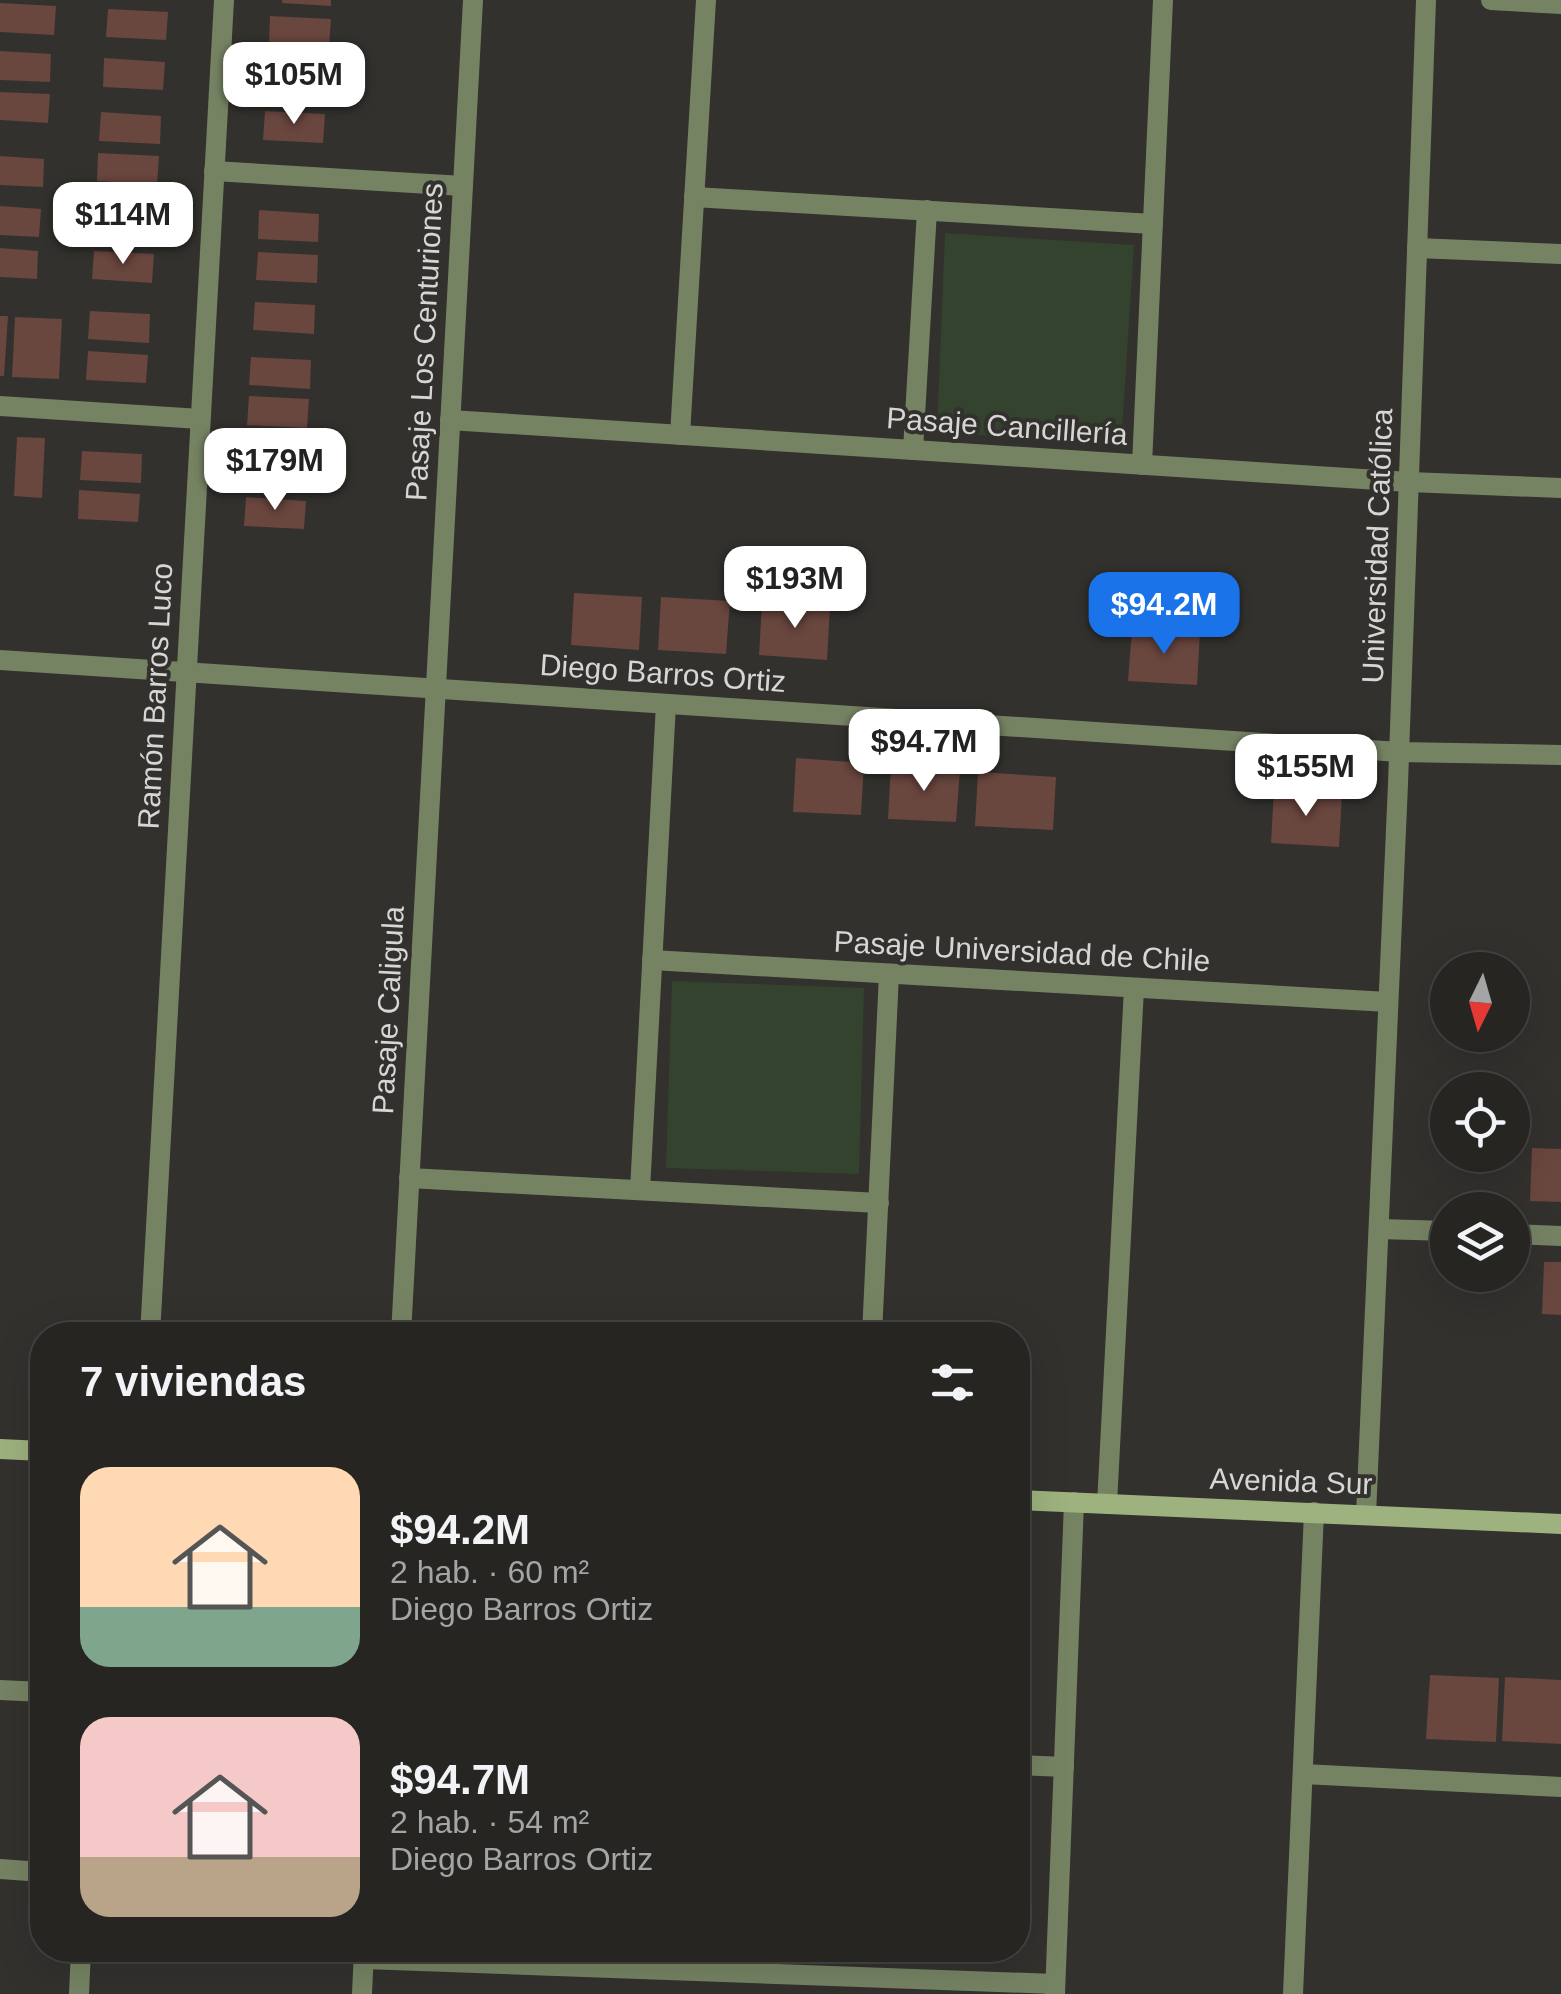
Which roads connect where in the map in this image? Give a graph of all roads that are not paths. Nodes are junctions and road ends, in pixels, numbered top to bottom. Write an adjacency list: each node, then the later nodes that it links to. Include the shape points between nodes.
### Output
1 (224, 0): 8 (street, Ramón Barros Luco)
2 (474, 0): 9 (street, Pasaje Los Centuriones)
3 (706, 0): 10 (street)
4 (1162, 0): 12 (street)
5 (1426, 0): 13 (street, Universidad Católica)
6 (1491, 0): 7 (street)
7 (1561, 4)
8 (214, 172): 9 (street); 16 (street, Ramón Barros Luco)
9 (463, 186): 17 (street, Pasaje Los Centuriones)
10 (694, 197): 11 (street); 18 (street)
11 (927, 210): 12 (street); 19 (street)
12 (1153, 224): 20 (street)
13 (1417, 248): 14 (street); 21 (street, Universidad Católica)
14 (1561, 254)
15 (0, 406): 16 (street)
16 (200, 419): 24 (street, Ramón Barros Luco)
17 (450, 420): 18 (street, Pasaje Cancillería); 25 (street, Pasaje Los Centuriones)
18 (680, 435): 19 (street, Pasaje Cancillería)
19 (913, 450): 20 (street, Pasaje Cancillería)
20 (1142, 465): 21 (street, Pasaje Cancillería)
21 (1409, 482): 22 (street, Pasaje Cancillería); 27 (street, Universidad Católica)
22 (1561, 488)
23 (0, 660): 24 (street, Diego Barros Ortiz)
24 (186, 672): 25 (street, Diego Barros Ortiz); 40 (street, Ramón Barros Luco)
25 (434, 688): 26 (street, Diego Barros Ortiz); 33 (street, Pasaje Caligula)
26 (666, 704): 27 (street, Diego Barros Ortiz); 29 (street)
27 (1400, 752): 28 (street, Diego Barros Ortiz); 32 (street, Universidad Católica)
28 (1561, 756)
29 (652, 960): 30 (street, Pasaje Universidad de Chile); 34 (street)
30 (889, 974): 31 (street, Pasaje Universidad de Chile); 35 (street)
31 (1134, 988): 32 (street, Pasaje Universidad de Chile); 47 (street)
32 (1388, 1002): 36 (street, Universidad Católica)
33 (409, 1178): 34 (street); 41 (street, Pasaje Caligula)
34 (640, 1190): 35 (street)
35 (879, 1203): 42 (street)
36 (1378, 1228): 37 (street); 49 (street, Universidad Católica)
37 (1430, 1230)
38 (1530, 1235): 39 (street)
39 (1561, 1236)
40 (151, 1322)
41 (401, 1322)
42 (873, 1322)
43 (0, 1449): 44 (street)
44 (30, 1450)
45 (1030, 1500): 46 (street, Avenida Sur)
46 (1074, 1502): 47 (street, Avenida Sur); 54 (street)
47 (1107, 1504): 48 (street, Avenida Sur)
48 (1314, 1512): 49 (street, Avenida Sur); 55 (street)
49 (1366, 1514): 50 (street, Avenida Sur)
50 (1561, 1524)
51 (0, 1690): 52 (street)
52 (30, 1691)
53 (1030, 1766): 54 (street)
54 (1064, 1767): 62 (street)
55 (1303, 1774): 56 (street); 65 (street)
56 (1561, 1786)
57 (0, 1869): 58 (street)
58 (30, 1871)
59 (81, 1962): 63 (street)
60 (364, 1962): 64 (street)
61 (522, 1962): 62 (street)
62 (1055, 1989)
63 (80, 1994)
64 (362, 1994)
65 (1293, 1994)

